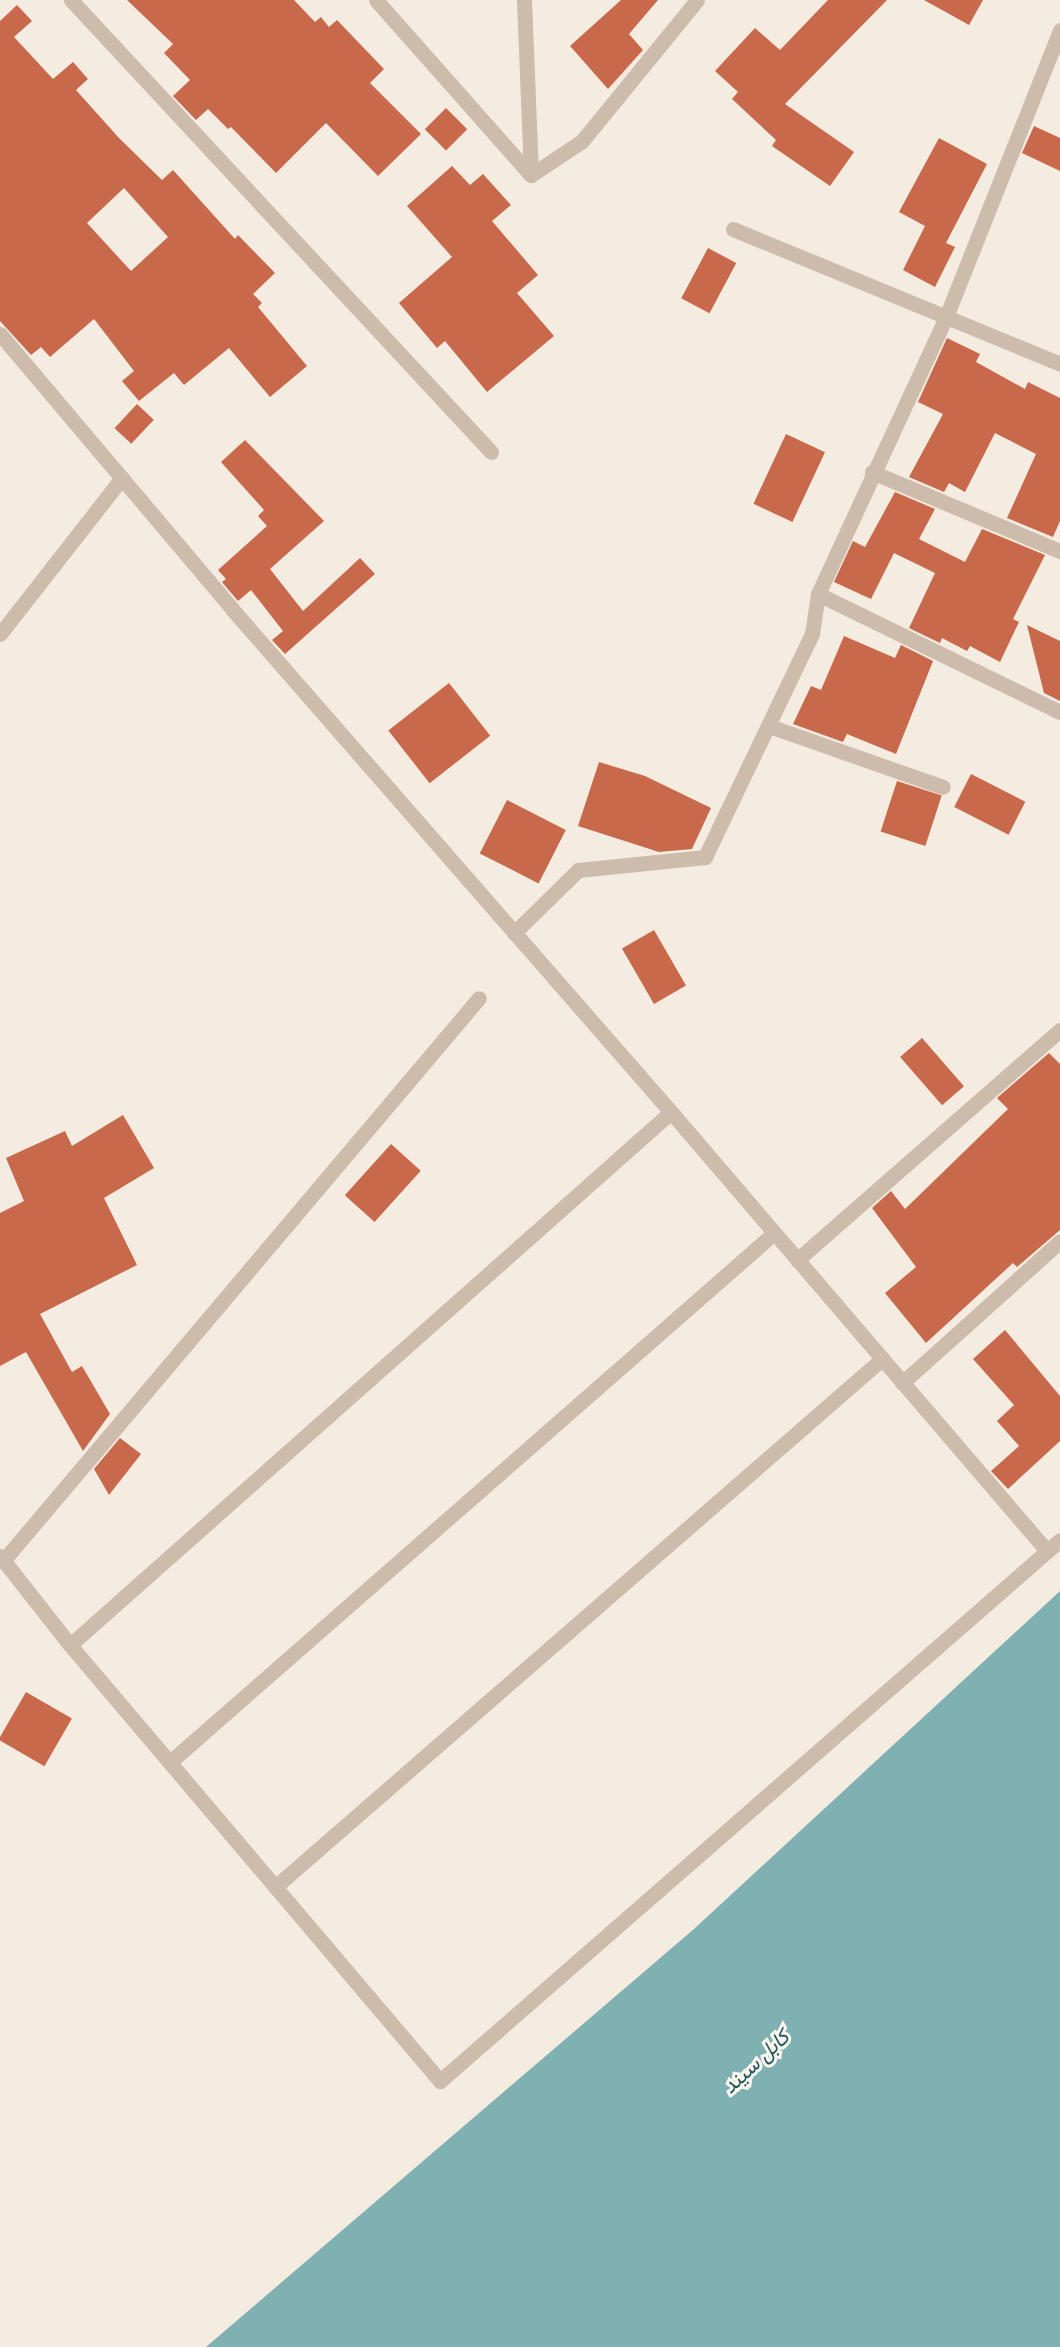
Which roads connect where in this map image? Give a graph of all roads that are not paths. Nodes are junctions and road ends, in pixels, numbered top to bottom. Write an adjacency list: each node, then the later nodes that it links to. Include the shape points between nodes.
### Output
1 (71, 0): 11 (street)
2 (376, 0): 6 (street)
3 (524, 0): 6 (street)
4 (697, 0): 6 (street, via 582,141)
5 (1060, 30): 8 (street)
6 (531, 175)
7 (734, 229): 8 (street)
8 (946, 317): 10 (street); 12 (street)
9 (0, 334): 13 (street)
10 (1060, 364)
11 (491, 452)
12 (872, 472): 14 (street); 15 (street)
13 (122, 478): 16 (street); 20 (street)
14 (1060, 551)
15 (818, 594): 17 (street); 18 (street, via 812,634)
16 (0, 634)
17 (1060, 712)
18 (769, 726): 19 (street); 20 (street, via 705,857 578,870)
19 (943, 787)
20 (514, 933): 23 (street)
21 (479, 998): 31 (street)
22 (1060, 1030): 26 (street)
23 (671, 1112): 24 (street); 32 (street)
24 (774, 1233): 26 (street); 33 (street)
25 (1060, 1241): 28 (street)
26 (797, 1260): 27 (street)
27 (882, 1359): 28 (street); 34 (street)
28 (902, 1383): 30 (street)
29 (1060, 1540): 30 (street)
30 (1047, 1551): 34 (street, via 440,2081)
31 (1, 1558): 32 (street)
32 (70, 1645): 33 (street)
33 (170, 1762): 34 (street)
34 (275, 1887)

